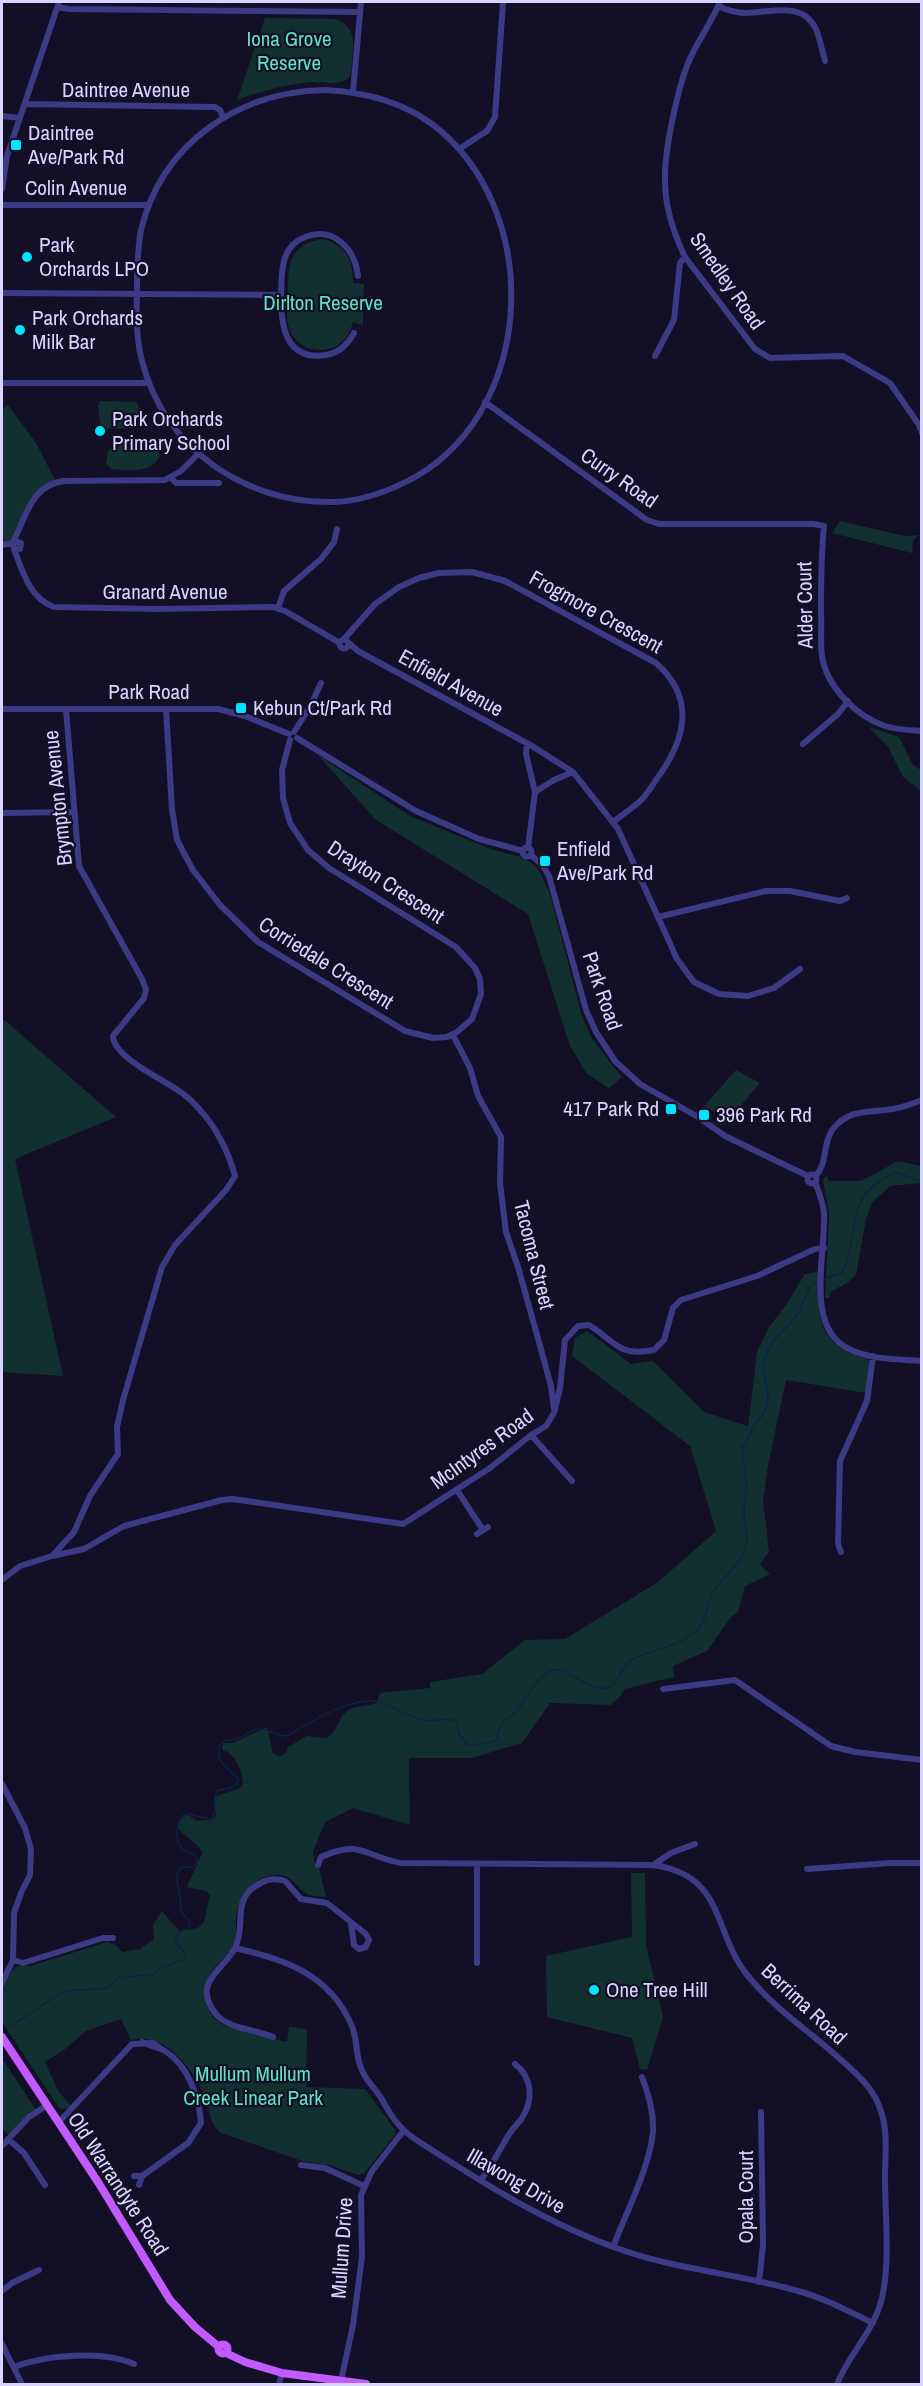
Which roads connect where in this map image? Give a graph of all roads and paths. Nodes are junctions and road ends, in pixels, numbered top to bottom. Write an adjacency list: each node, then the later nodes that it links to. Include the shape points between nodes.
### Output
1 (361, 2): 5 (street)
2 (504, 2): 12 (street, via 493,122 487,131)
3 (58, 4): 5 (street, via 69,9); 8 (street)
4 (719, 4): 6 (street, via 746,13 781,8 798,12 815,27); 17 (street, Smedley Road, via 684,75 666,165 665,194)
5 (360, 12): 7 (street)
6 (825, 61)
7 (353, 92): 10 (street, via 294,92 256,101); 12 (street, via 417,114)
8 (25, 104): 10 (street, Daintree Avenue, via 215,107); 11 (street)
9 (2, 116): 11 (street)
10 (223, 117): 16 (street, via 183,150)
11 (20, 118): 13 (street)
12 (459, 149): 26 (street, via 490,199 509,257 509,335)
13 (2, 178): 14 (street)
14 (2, 189)
15 (2, 205): 16 (street, Colin Avenue)
16 (149, 205): 20 (street, via 139,244)
17 (685, 257): 23 (street, via 680,263 674,320); 27 (street, Smedley Road, via 755,350 770,358 843,356 890,383)
18 (358, 276): 21 (street, via 352,254 341,241 310,235 287,251 282,264)
19 (2, 293): 20 (street)
20 (136, 294): 21 (street); 25 (street, via 138,340)
21 (281, 295): 22 (street, via 283,329 289,341 302,352 333,353 345,346)
22 (354, 333)
23 (655, 356)
24 (2, 383): 25 (street)
25 (149, 383): 28 (street, via 162,412)
26 (485, 402): 28 (street, via 459,440 423,472 365,498 337,502 279,496 224,473); 31 (street, Curry Road, via 647,520 659,524)
27 (921, 433)
28 (198, 454): 29 (street)
29 (171, 478): 30 (street, via 176,483); 34 (street, via 156,482 55,483 32,500)
30 (219, 483)
31 (824, 526): 38 (street, Alder Court, via 820,557 822,656 832,681)
32 (337, 528): 35 (street, via 334,542 321,559 284,591)
33 (2, 545): 34 (street)
34 (15, 545): 35 (street, Granard Avenue, via 34,593 58,608)
35 (278, 608): 36 (street, Granard Avenue)
36 (345, 642): 45 (street, Enfield Avenue); 50 (street, Frogmore Crescent, via 375,604 408,582 440,573 472,572 505,581 656,663 674,684 681,701 680,738 666,767 643,798)
37 (321, 684): 43 (street, Drayton Crescent)
38 (848, 701): 42 (street, Alder Court, via 884,726); 44 (street)
39 (3, 708): 40 (street, Park Road)
40 (66, 709): 41 (street, Park Road); 48 (street, Brympton Avenue)
41 (166, 709): 43 (street, Park Road, via 235,712); 55 (street, Corriedale Crescent, via 177,840 193,870 220,905 258,942 394,1025 427,1037)
42 (921, 730)
43 (293, 736): 51 (street, Park Road, via 416,811 479,839); 55 (street, Drayton Crescent, via 282,770 283,798 290,823 308,850 329,868 456,947 475,968 482,991 477,1007 470,1021)
44 (803, 744)
45 (530, 745): 46 (street, Enfield Avenue); 47 (street, via 528,762)
46 (573, 772): 47 (street); 50 (street, Enfield Avenue)
47 (535, 792): 51 (street)
48 (74, 812): 49 (street); 69 (street, Brympton Avenue, via 79,866 146,990 144,998 113,1036 115,1046 201,1110 223,1145 235,1176 226,1191 175,1245 162,1267 131,1366 117,1427 118,1454 90,1496 74,1532)
49 (2, 813)
50 (613, 822): 53 (street, Enfield Avenue)
51 (528, 851): 57 (street, Park Road, via 549,876 586,1010 615,1061 640,1084 725,1136)
52 (848, 898): 53 (street, via 840,901 790,891 766,891)
53 (658, 917): 54 (street, Enfield Avenue, via 688,976 719,994 757,994 782,983)
54 (800, 969)
55 (453, 1035): 61 (street, Tacoma Street, via 470,1068 478,1096 501,1137 500,1184 506,1232)
56 (921, 1100): 57 (street, via 844,1118 826,1141 822,1166)
57 (812, 1178): 58 (street, via 824,1211)
58 (824, 1248): 59 (street, via 824,1320 837,1341 850,1350); 62 (street, McIntyres Road, via 757,1276 681,1300 673,1308 664,1340 654,1350 631,1353 616,1347 589,1325 578,1326 565,1340)
59 (873, 1356): 60 (street); 68 (street, via 867,1401 840,1461)
60 (920, 1361)
61 (550, 1386): 62 (street); 63 (street, Tacoma Street)
62 (560, 1388): 63 (street, McIntyres Road)
63 (554, 1413): 64 (street, McIntyres Road, via 546,1426)
64 (531, 1435): 65 (street); 66 (street, McIntyres Road)
65 (572, 1482)
66 (457, 1490): 67 (street); 69 (street, McIntyres Road, via 403,1524 222,1500 124,1526 84,1549)
67 (482, 1530)
68 (841, 1552)
69 (52, 1556): 70 (street, McIntyres Road, via 21,1566)
70 (2, 1580)
71 (663, 1689): 72 (street, via 735,1680 831,1746)
72 (921, 1760)
73 (2, 1784): 83 (street, via 32,1849 30,1875 14,1913)
74 (694, 1844): 78 (street)
75 (921, 1863): 79 (street)
76 (477, 1864): 77 (street, Berrima Road, via 401,1863 349,1848 319,1856); 78 (street, Berrima Road); 84 (street)
77 (318, 1865)
78 (653, 1865): 107 (street, Berrima Road, via 679,1872 704,1890 717,1908 731,1949 747,1975 864,2082 876,2099 884,2127 885,2267 881,2302)
79 (807, 1869)
80 (351, 1923): 82 (street, via 327,1903 301,1899 285,1881 267,1881 251,1890 242,1904)
81 (113, 1938): 83 (street, via 23,1963)
82 (235, 1948): 86 (street, via 211,1978 209,2004 226,2023 271,2036); 93 (street, Illawong Drive, via 283,1960 327,1990 351,2022 362,2071)
83 (13, 1960): 85 (street)
84 (477, 1963)
85 (2, 1983)
86 (273, 2028)
87 (2, 2037): 90 (main road, Old Warrandyte Road)
88 (515, 2064): 99 (street, via 528,2080 528,2107)
89 (642, 2077): 103 (street, via 653,2120 651,2145)
90 (46, 2106): 92 (main road, Old Warrandyte Road); 94 (street)
91 (761, 2112): 105 (street, Opala Court, via 763,2245)
92 (58, 2123): 98 (street, via 126,2048 142,2042 162,2049 190,2081 197,2095 201,2123 188,2143); 111 (main road, Old Warrandyte Road, via 170,2300 195,2327 223,2348 245,2362)
93 (404, 2130): 99 (street, Illawong Drive); 102 (street, Mullum Drive)
94 (8, 2139): 95 (street); 100 (street, via 24,2153)
95 (2, 2146)
96 (301, 2165): 102 (street, via 325,2168)
97 (134, 2176): 98 (street)
98 (142, 2176): 101 (street)
99 (481, 2180): 103 (street, Illawong Drive, via 541,2216)
100 (45, 2185)
101 (139, 2186)
102 (364, 2186): 112 (street, Mullum Drive, via 360,2204 362,2257)
103 (613, 2247): 105 (street, Illawong Drive)
104 (39, 2270): 106 (street)
105 (759, 2282): 107 (street, Illawong Drive, via 812,2295)
106 (2, 2291)
107 (873, 2323): 116 (street, Berrima Road)
108 (2, 2344): 110 (street)
109 (134, 2364): 110 (street, via 111,2357 76,2355)
110 (14, 2367): 113 (street)
111 (282, 2373): 112 (main road, Old Warrandyte Road); 114 (street)
112 (345, 2382): 115 (main road, Old Warrandyte Road)
113 (22, 2385)
114 (279, 2385)
115 (366, 2385)
116 (837, 2385)

